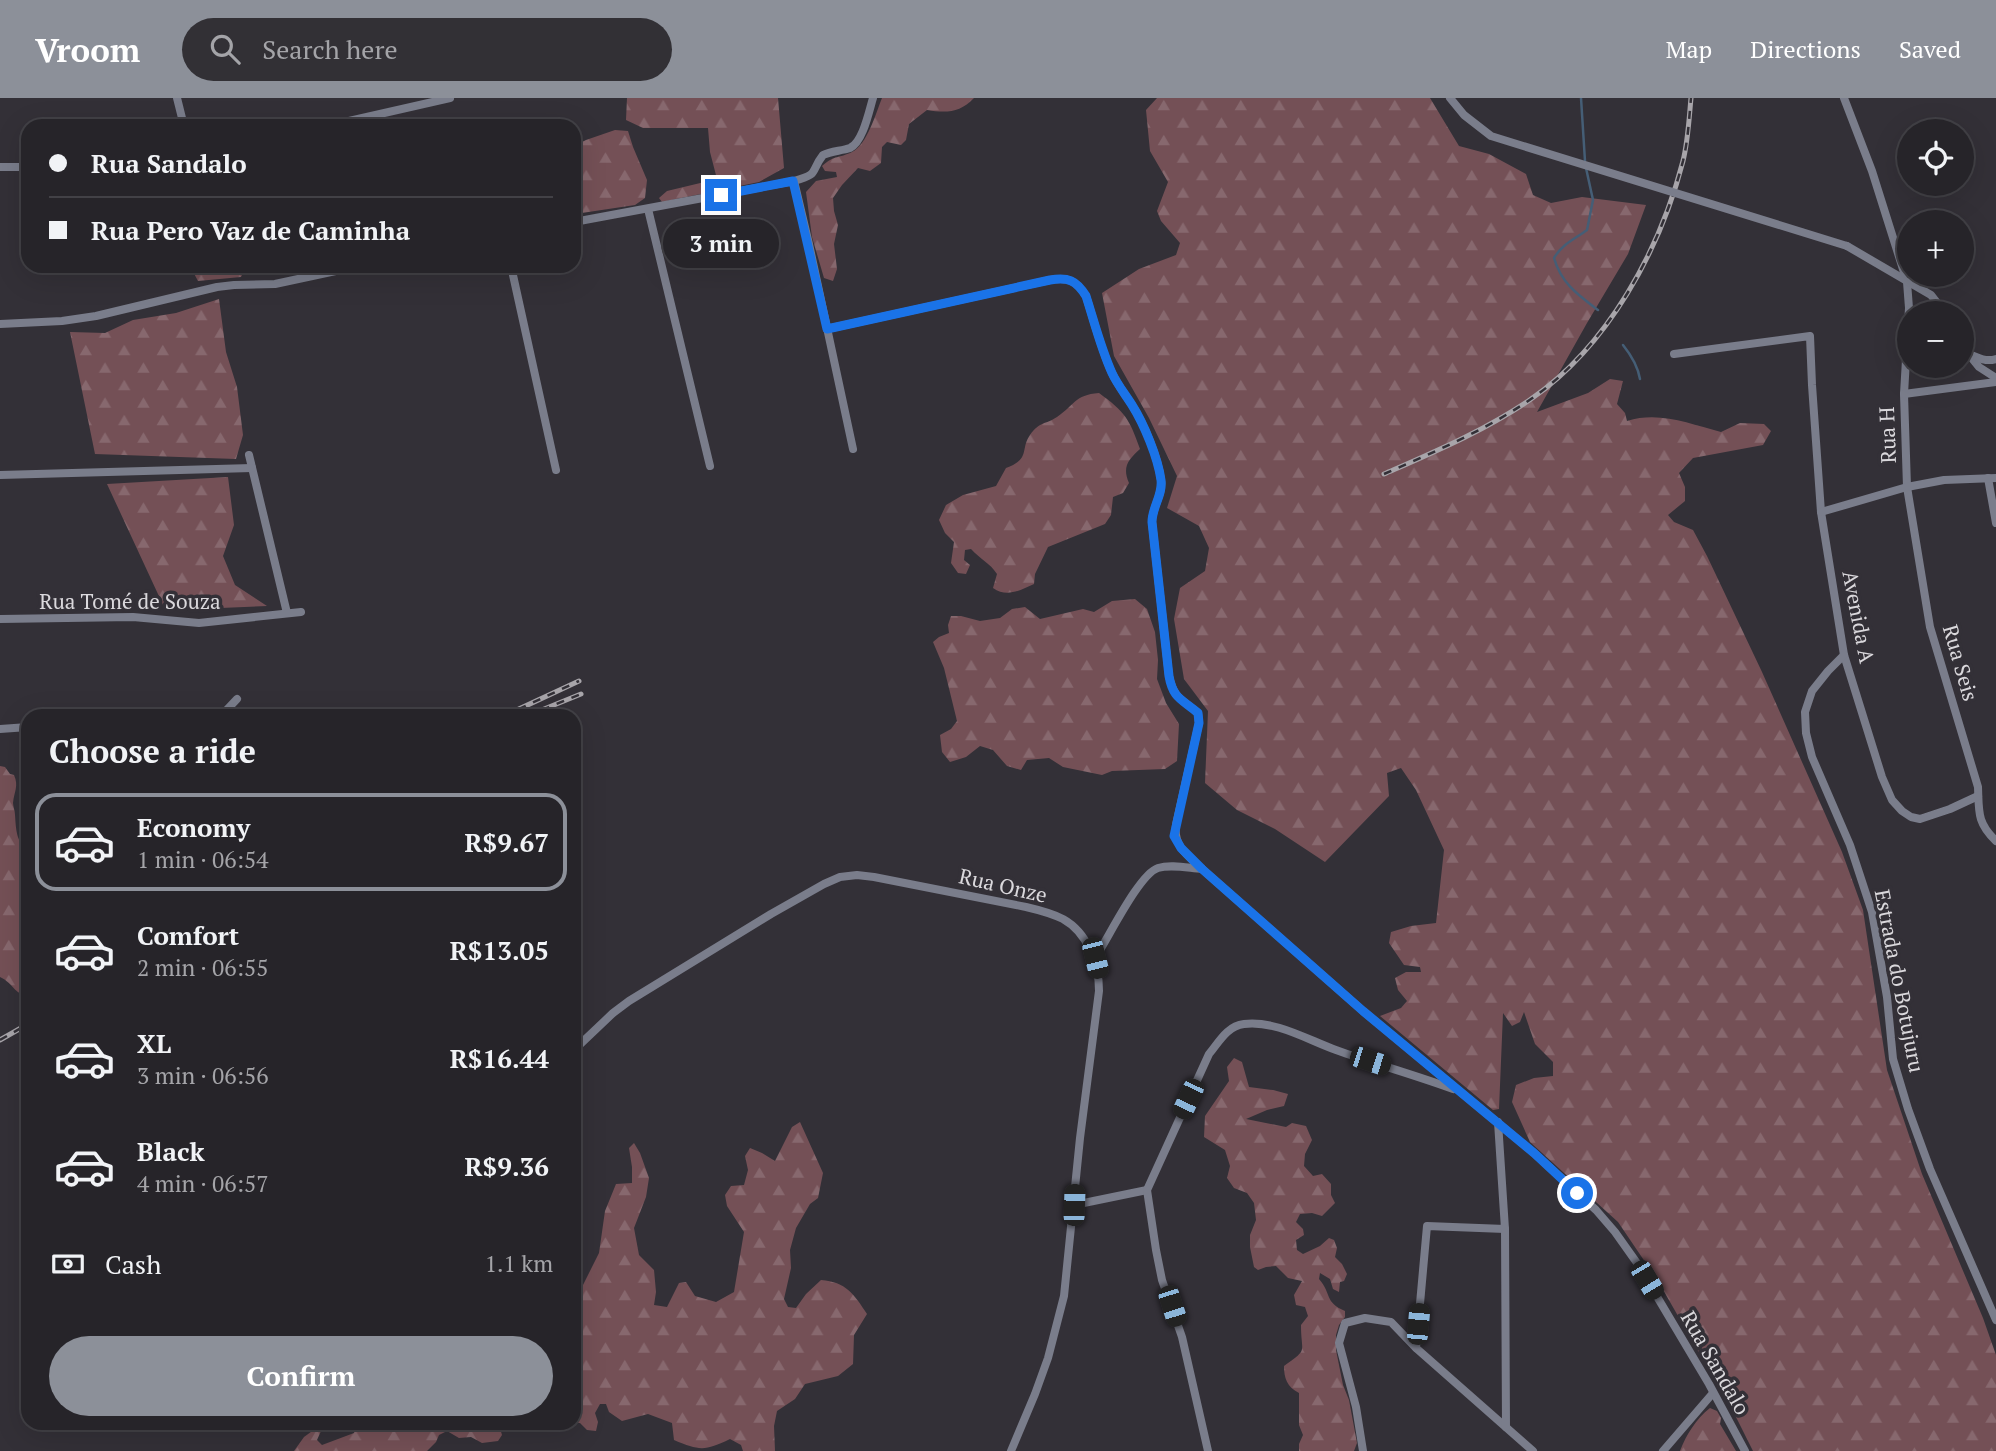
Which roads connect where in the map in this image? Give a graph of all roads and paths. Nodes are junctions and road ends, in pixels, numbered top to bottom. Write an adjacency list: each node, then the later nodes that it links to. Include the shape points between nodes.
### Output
1 (177, 98): 6 (street)
2 (450, 98): 7 (street)
3 (873, 98): 10 (street, via 856,144 823,155 809,177)
4 (1450, 98): 16 (street, bridge, via 1491,136 1847,246)
5 (1844, 98): 13 (street, Rua H)
6 (182, 119)
7 (358, 119)
8 (0, 167): 9 (street)
9 (21, 167)
10 (793, 181): 11 (street); 21 (street)
11 (648, 209): 12 (street); 30 (street)
12 (581, 221)
13 (1897, 250)
14 (326, 273): 20 (street, via 275,284 217,287 96,316)
15 (513, 273): 32 (street)
16 (1897, 276)
17 (1907, 287): 27 (street, Rua H)
18 (1916, 287): 19 (street)
19 (1936, 301)
20 (0, 324)
21 (827, 329): 28 (street); 48 (street, Rua Sandalo, via 1050,280 1069,279 1081,288 1111,370 1134,407 1162,482 1152,522 1169,676 1171,689 1198,713 1199,723 1174,836)
22 (1674, 354): 36 (street, Avenida A, via 1810,336)
23 (1974, 355): 24 (street)
24 (1996, 359)
25 (1974, 361): 26 (street)
26 (1996, 380): 27 (street)
27 (1904, 394): 35 (street, Rua H)
28 (853, 449)
29 (249, 455): 31 (street)
30 (710, 466)
31 (252, 468): 33 (street); 39 (street)
32 (556, 470)
33 (0, 475)
34 (1992, 478): 35 (street); 37 (street)
35 (1907, 487): 36 (street); 46 (street, Rua Seis, via 1930,627)
36 (1821, 512): 41 (street, Avenida A)
37 (1996, 523)
38 (301, 612): 39 (street, Rua Tomé de Souza)
39 (287, 613): 40 (street, Rua Tomé de Souza, via 199,623 132,617)
40 (0, 619)
41 (1844, 655): 46 (street, Avenida A, via 1882,777 1902,811 1920,819); 56 (street, Estrada do Botujuru, via 1812,691 1805,712 1806,733 1872,912 1893,1059 1908,1109)
42 (237, 699): 43 (street)
43 (228, 709)
44 (21, 728): 45 (street)
45 (0, 729)
46 (1978, 796): 47 (street, Rua Seis, via 1978,814)
47 (1996, 841)
48 (1202, 869): 49 (street, via 1161,867 1148,874); 51 (street, Rua Sandalo)
49 (1095, 958): 50 (street, Rua Onze, via 1066,921 1049,913 874,877 840,877 651,986 613,1013); 54 (street, via 1099,991)
50 (581, 1044)
51 (1460, 1091): 52 (street, Rua Sandalo); 53 (street, via 1286,1030 1260,1023 1234,1026 1209,1054)
52 (1498, 1122): 55 (street); 58 (street, Rua Sandalo, via 1615,1232)
53 (1147, 1190): 54 (street); 61 (street, via 1162,1280 1182,1337)
54 (1074, 1205): 60 (street, via 1064,1296 1048,1357)
55 (1505, 1229): 57 (street, via 1427,1226); 59 (street)
56 (1996, 1320)
57 (1416, 1348): 59 (street); 62 (street, via 1391,1322 1365,1318 1345,1323 1339,1343)
58 (1713, 1393): 64 (street); 65 (street, Rua Sandalo)
59 (1506, 1427): 63 (street)
60 (1012, 1451)
61 (1208, 1451)
62 (1363, 1451)
63 (1533, 1451)
64 (1663, 1451)
65 (1745, 1451)

